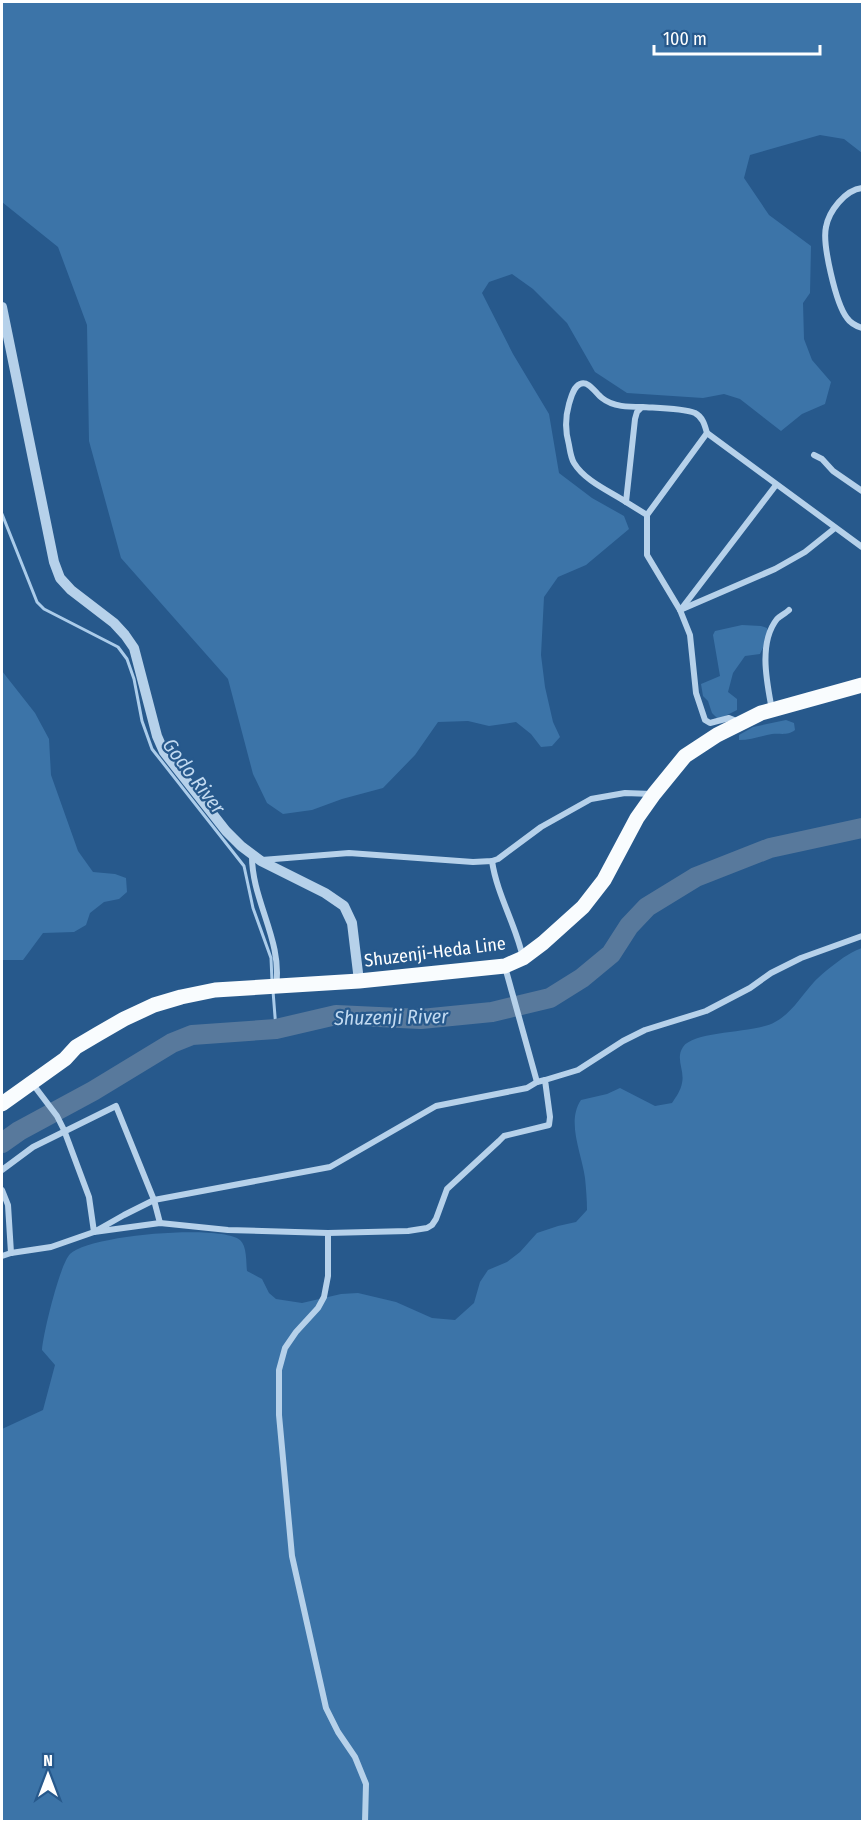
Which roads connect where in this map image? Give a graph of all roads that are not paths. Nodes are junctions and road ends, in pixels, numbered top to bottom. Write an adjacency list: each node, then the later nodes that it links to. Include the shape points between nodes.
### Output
1 (862, 188): 3 (street, via 837,204 825,229 838,303 848,320)
2 (2, 307): 19 (street, via 60,578 125,635 134,648 164,752 226,831)
3 (862, 328)
4 (642, 407): 5 (street, via 695,413 704,422); 9 (street, via 635,419); 9 (street, via 614,404 584,383 576,387 565,417 574,462 591,480)
5 (707, 434): 7 (street); 10 (street)
6 (814, 455): 8 (street)
7 (776, 485): 11 (street); 13 (street)
8 (862, 491)
9 (626, 502): 10 (street)
10 (646, 515): 13 (street, via 647,555)
11 (835, 528): 12 (street); 13 (street, via 775,569)
12 (862, 547)
13 (680, 610): 17 (street, via 690,635 696,693 705,720 710,723 729,718)
14 (789, 610): 16 (street, via 777,619 765,654)
15 (862, 685): 16 (main road, Shuzenji-Heda Line)
16 (772, 710): 17 (main road, Shuzenji-Heda Line)
17 (742, 723): 18 (main road, Shuzenji-Heda Line, via 685,756)
18 (654, 794): 20 (street, via 625,793 591,799); 22 (main road, Shuzenji-Heda Line, via 592,896 564,926)
19 (257, 857): 20 (street, via 349,853); 24 (street, via 344,906 352,922); 25 (street, via 252,874 277,954)
20 (492, 861): 22 (street)
21 (862, 936): 26 (street, via 801,958 706,1011 645,1030 578,1070)
22 (523, 958): 23 (main road, Shuzenji-Heda Line)
23 (505, 966): 24 (main road, Shuzenji-Heda Line); 27 (street)
24 (359, 981): 25 (main road, Shuzenji-Heda Line)
25 (276, 986): 28 (main road, Shuzenji-Heda Line, via 215,990 154,1005 76,1047)
26 (545, 1080): 27 (street); 36 (street, via 549,1125 504,1136 447,1189 432,1225 408,1231)
27 (537, 1082): 33 (street, via 527,1088 436,1106 330,1167)
28 (32, 1083): 29 (main road, Shuzenji-Heda Line); 30 (street)
29 (2, 1104)
30 (64, 1131): 31 (street); 33 (street, via 116,1106); 35 (street, via 89,1197)
31 (2, 1170)
32 (2, 1190): 37 (street, via 8,1205)
33 (154, 1200): 34 (street); 35 (street)
34 (160, 1223): 35 (street); 36 (street)
35 (94, 1232): 37 (street, via 51,1247)
36 (328, 1233): 39 (street, via 324,1297 285,1348 279,1370 279,1414 287,1515 297,1577 326,1708 366,1784)
37 (11, 1252): 38 (street)
38 (2, 1256)
39 (365, 1821)

